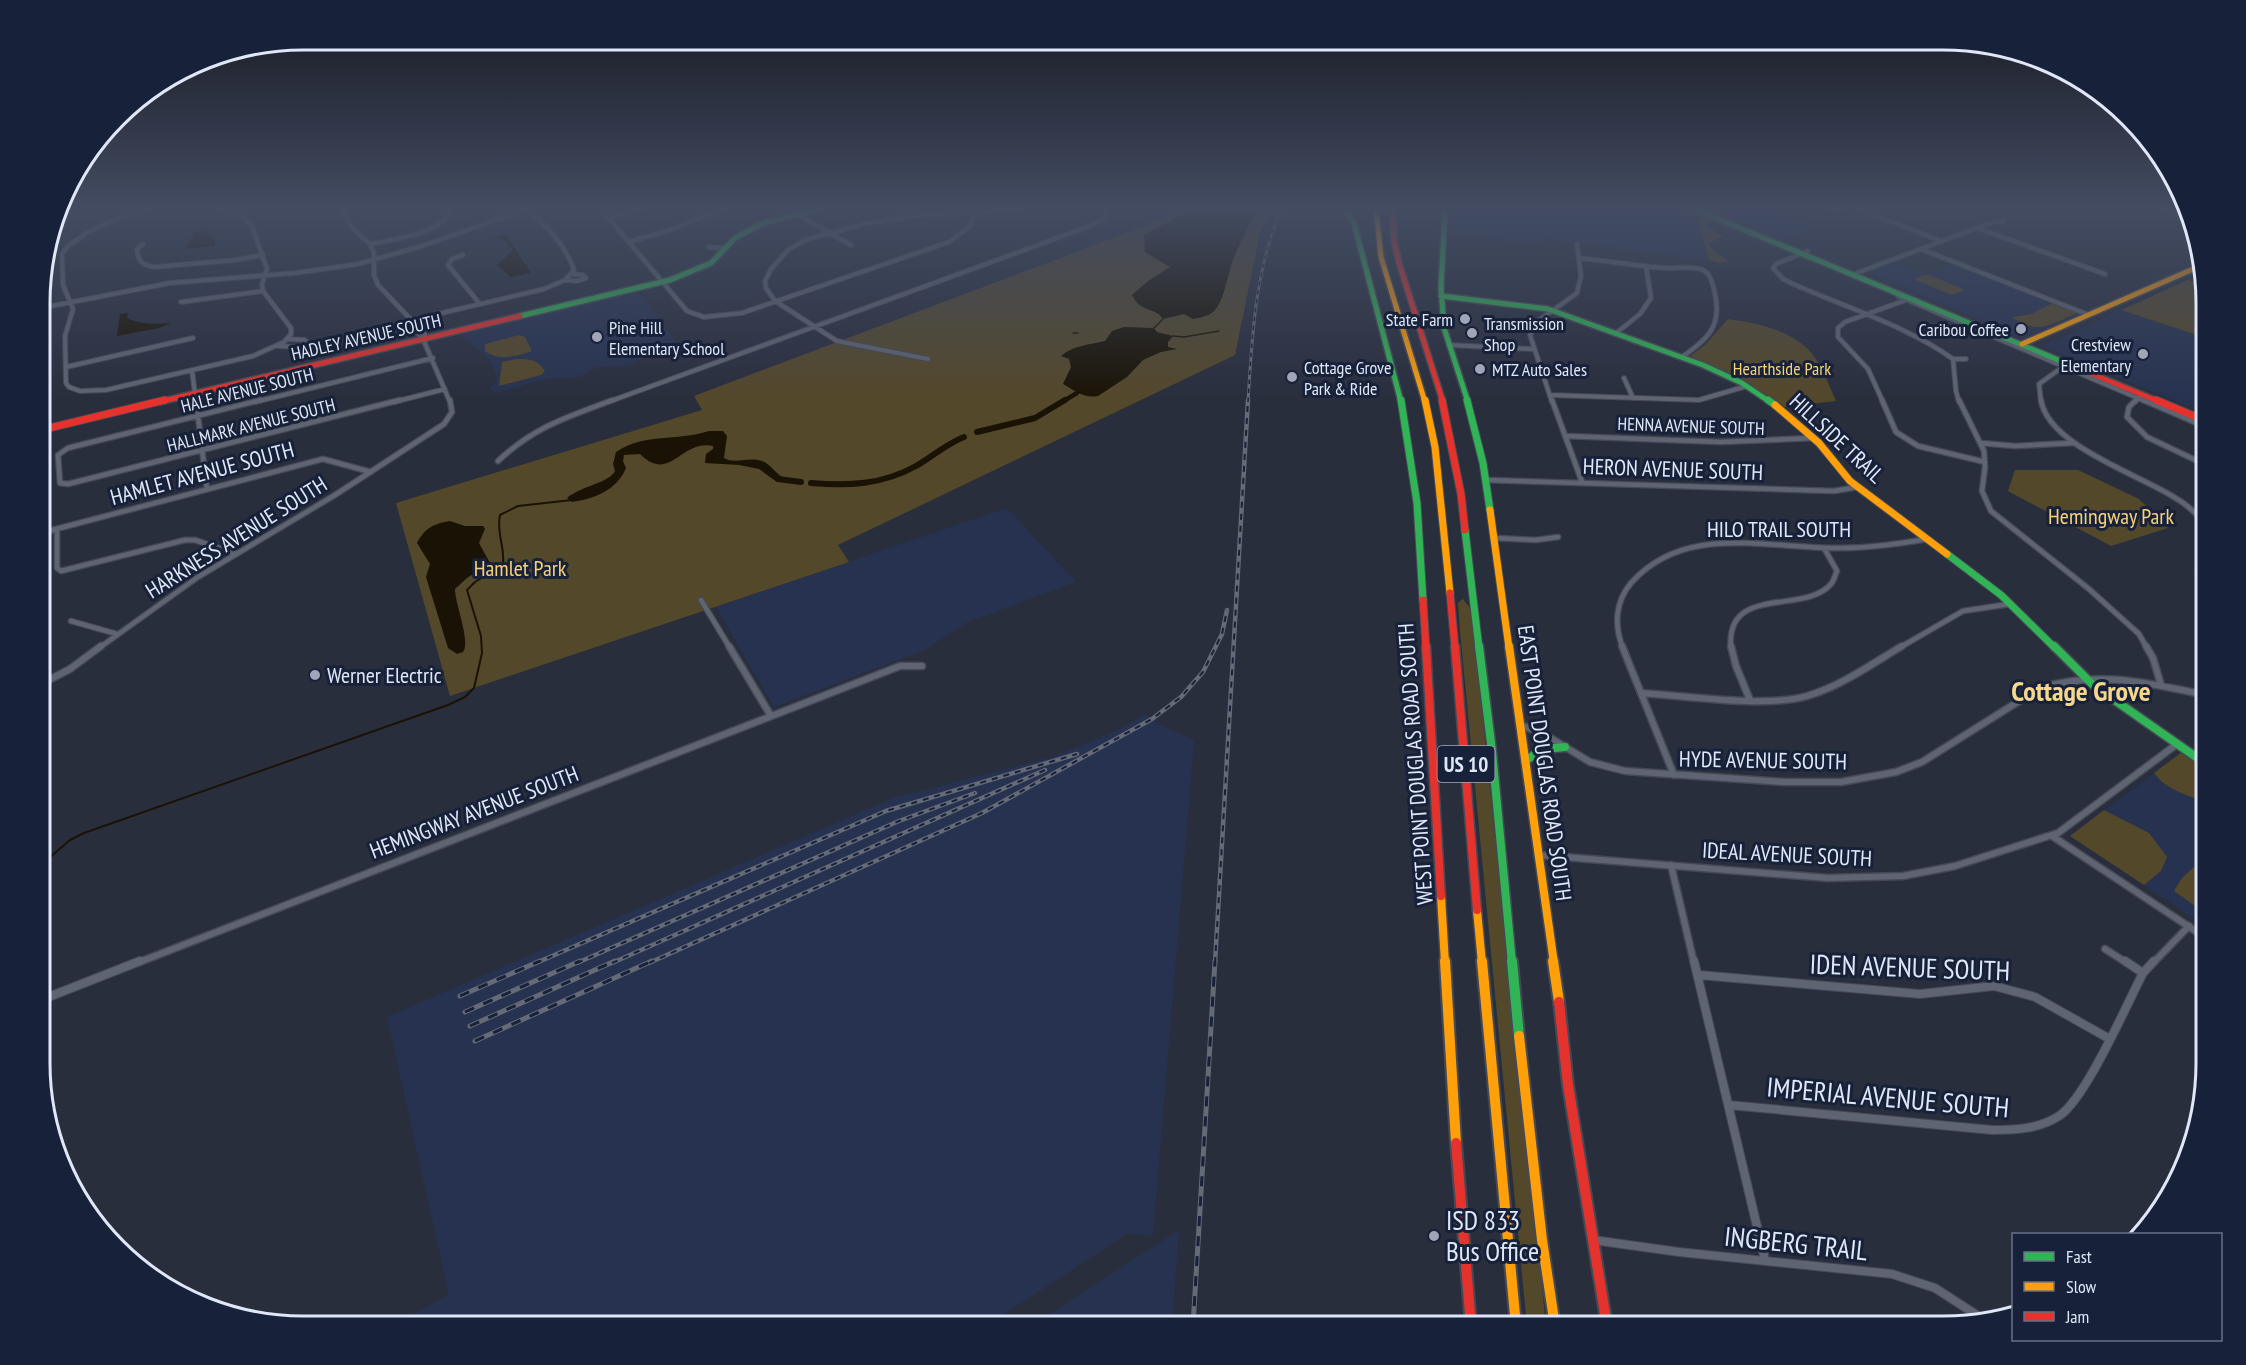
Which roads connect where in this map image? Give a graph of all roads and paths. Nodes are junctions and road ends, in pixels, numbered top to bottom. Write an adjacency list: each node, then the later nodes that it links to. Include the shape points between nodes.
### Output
1 (63, 273): 32 (street, via 63,285)
2 (265, 273): 26 (street)
3 (295, 273): 26 (street)
4 (374, 273): 40 (street, via 378,285)
5 (452, 273): 35 (street)
6 (653, 273): 28 (street)
7 (689, 273): 28 (main road, HADLEY AVENUE SOUTH)
8 (769, 273): 34 (street, via 766,288)
9 (861, 273): 34 (street)
10 (962, 273): 41 (street)
11 (1367, 273): 124 (main road, WEST POINT DOUGLAS ROAD SOUTH, via 1401,403 1417,503)
12 (1386, 273): 125 (main road, US 10, via 1425,400 1435,447)
13 (1402, 273): 126 (main road, US 10, via 1442,399 1461,494 1492,751 1521,1060)
14 (1442, 273): 30 (main road, EAST POINT DOUGLAS ROAD SOUTH)
15 (1581, 273): 37 (street, via 1577,293)
16 (1647, 273): 42 (street, via 1651,298 1640,314)
17 (1705, 273): 50 (street, via 1713,284 1718,316 1704,341)
18 (1775, 273): 38 (street)
19 (1847, 273): 31 (street)
20 (1856, 273): 46 (main road)
21 (1981, 273): 39 (street)
22 (2101, 273): 25 (street)
23 (2185, 273): 39 (main road)
24 (572, 274): 27 (street); 27 (street, via 586,278)
25 (2105, 274)
26 (264, 276): 29 (street); 32 (street, via 193,281)
27 (565, 280): 35 (street, via 544,289)
28 (661, 282): 34 (street, via 693,314 724,316); 45 (main road, HADLEY AVENUE SOUTH)
29 (263, 291): 33 (street); 44 (street, via 291,328)
30 (1441, 296): 37 (main road, HILLSIDE TRAIL); 47 (main road, EAST POINT DOUGLAS ROAD SOUTH)
31 (1906, 300): 38 (street); 55 (street)
32 (71, 302): 36 (street); 56 (street, via 72,316 64,336)
33 (181, 302)
34 (777, 302): 41 (street)
35 (479, 303): 40 (street)
36 (50, 306)
37 (1553, 311): 42 (main road, HILLSIDE TRAIL); 49 (street, via 1533,327)
38 (1865, 315): 53 (street); 77 (street, via 1838,328 1838,337 1868,369 1896,432 1918,446)
39 (2089, 315): 46 (main road)
40 (412, 320): 45 (street, via 418,327 418,337)
41 (814, 327): 52 (street, via 842,344); 76 (street, via 548,424)
42 (1615, 334): 50 (main road, HILLSIDE TRAIL)
43 (193, 338): 56 (street)
44 (288, 339): 48 (street); 48 (street, via 308,343 300,347)
45 (423, 339): 51 (street); 61 (main road, HADLEY AVENUE SOUTH)
46 (2024, 343): 63 (main road); 65 (main road)
47 (1449, 345): 49 (street); 79 (main road, EAST POINT DOUGLAS ROAD SOUTH, via 1473,420)
48 (278, 346): 57 (street)
49 (1533, 350): 62 (street)
50 (1682, 357): 59 (main road, HILLSIDE TRAIL)
51 (433, 358): 60 (street); 66 (street, HALE AVENUE SOUTH)
52 (928, 359)
53 (1953, 359): 54 (street); 72 (street, via 1956,394)
54 (1966, 359)
55 (2064, 366): 63 (street); 73 (street, via 2044,378 2039,391 2043,413)
56 (66, 367): 57 (street, via 66,384 87,391)
57 (192, 370): 61 (street)
58 (1624, 378): 64 (street)
59 (1747, 386): 64 (street, via 1699,400); 71 (main road, HILLSIDE TRAIL)
60 (445, 389): 74 (street, HALLMARK AVENUE SOUTH); 78 (street, HARKNESS AVENUE SOUTH, via 452,412 444,424)
61 (195, 393): 66 (street); 69 (main road, HADLEY AVENUE SOUTH)
62 (1550, 396): 64 (street); 70 (street)
63 (2141, 397): 67 (main road); 68 (street); 75 (street, via 2130,407 2127,417 2138,430)
64 (1633, 398)
65 (2196, 415)
66 (198, 416): 74 (street); 81 (street, HALE AVENUE SOUTH, via 68,448 58,455 58,478)
67 (2196, 416)
68 (2196, 422)
69 (50, 427)
70 (1566, 436): 71 (street, HENNA AVENUE SOUTH, via 1731,442); 80 (street)
71 (1814, 438): 82 (main road, HILLSIDE TRAIL)
72 (1981, 443): 73 (street); 77 (street)
73 (2073, 443): 84 (street, via 2178,499)
74 (201, 451): 81 (street, HALLMARK AVENUE SOUTH); 83 (street)
75 (2196, 460)
76 (498, 461)
77 (1985, 462): 99 (street, via 1981,497 1984,503 2139,634 2153,658)
78 (371, 472): 83 (street, HAMLET AVENUE SOUTH, via 323,459); 91 (street, HARKNESS AVENUE SOUTH)
79 (1486, 480): 80 (street, HERON AVENUE SOUTH); 88 (main road, EAST POINT DOUGLAS ROAD SOUTH)
80 (1582, 482): 82 (street, HERON AVENUE SOUTH, via 1822,491)
81 (63, 485)
82 (1858, 487): 89 (main road, HILLSIDE TRAIL)
83 (207, 489): 85 (street, HAMLET AVENUE SOUTH)
84 (2196, 514)
85 (57, 529): 86 (street, HAMLET AVENUE SOUTH); 91 (street, via 57,568 61,571 185,540)
86 (50, 531)
87 (1558, 537): 88 (street)
88 (1494, 538): 104 (main road, EAST POINT DOUGLAS ROAD SOUTH)
89 (1928, 539): 90 (street, HILO TRAIL SOUTH, via 1884,546); 93 (main road, HILLSIDE TRAIL)
90 (1824, 548): 100 (street, HILO TRAIL SOUTH, via 1707,543 1681,547 1651,561 1626,590 1617,613 1619,638); 102 (street, via 1837,571 1826,589 1757,607 1746,612 1731,630 1731,645)
91 (237, 554): 95 (street, HARKNESS AVENUE SOUTH)
92 (701, 600): 103 (street)
93 (2010, 604): 97 (main road, HILLSIDE TRAIL); 102 (street, via 1963,611 1840,682 1808,696)
94 (70, 621): 95 (street)
95 (117, 634): 98 (street, HARKNESS AVENUE SOUTH)
96 (922, 666): 103 (street, HEMINGWAY AVENUE SOUTH, via 900,666)
97 (2086, 678): 99 (street, HYDE AVENUE SOUTH, via 2119,678); 105 (main road, HILLSIDE TRAIL); 109 (street, HYDE AVENUE SOUTH, via 2040,688 1922,762 1893,773 1839,781 1780,782)
98 (50, 679)
99 (2161, 685): 101 (street, HYDE AVENUE SOUTH)
100 (1641, 693): 102 (street); 109 (street, HILO TRAIL SOUTH)
101 (2196, 693)
102 (1750, 700)
103 (771, 716): 118 (street, HEMINGWAY AVENUE SOUTH)
104 (1521, 725): 106 (street, HYDE AVENUE SOUTH, via 1538,729); 108 (main road, EAST POINT DOUGLAS ROAD SOUTH)
105 (2176, 744): 107 (main road, HILLSIDE TRAIL); 110 (street, IDEAL AVENUE SOUTH)
106 (1565, 747): 108 (main road, via 1537,751); 109 (street, HYDE AVENUE SOUTH, via 1583,761 1602,767)
107 (2196, 757)
108 (1526, 760): 111 (main road, EAST POINT DOUGLAS ROAD SOUTH)
109 (1674, 775)
110 (2052, 836): 112 (street, IDEAL AVENUE SOUTH, via 1955,866 1867,879); 113 (street)
111 (1539, 855): 112 (street, IDEAL AVENUE SOUTH); 121 (main road, EAST POINT DOUGLAS ROAD SOUTH, via 1568,1085)
112 (1671, 865): 117 (street)
113 (2189, 926): 114 (street); 116 (street, IMPERIAL AVENUE SOUTH)
114 (2196, 931)
115 (2105, 949): 116 (street)
116 (2143, 972): 119 (street, IMPERIAL AVENUE SOUTH)
117 (1699, 975): 119 (street, IDEN AVENUE SOUTH, via 1912,994 1994,986 2035,997); 120 (street)
118 (50, 996)
119 (2108, 1038): 120 (street, IMPERIAL AVENUE SOUTH, via 2071,1107 2036,1127 2017,1131)
120 (1729, 1105): 122 (street)
121 (1593, 1240): 122 (street, INGBERG TRAIL); 127 (main road, EAST POINT DOUGLAS ROAD SOUTH)
122 (1766, 1260): 123 (street, INGBERG TRAIL, via 1912,1279 1935,1288)
123 (1975, 1313)
124 (1470, 1316)
125 (1515, 1316)
126 (1553, 1316)
127 (1604, 1316)

